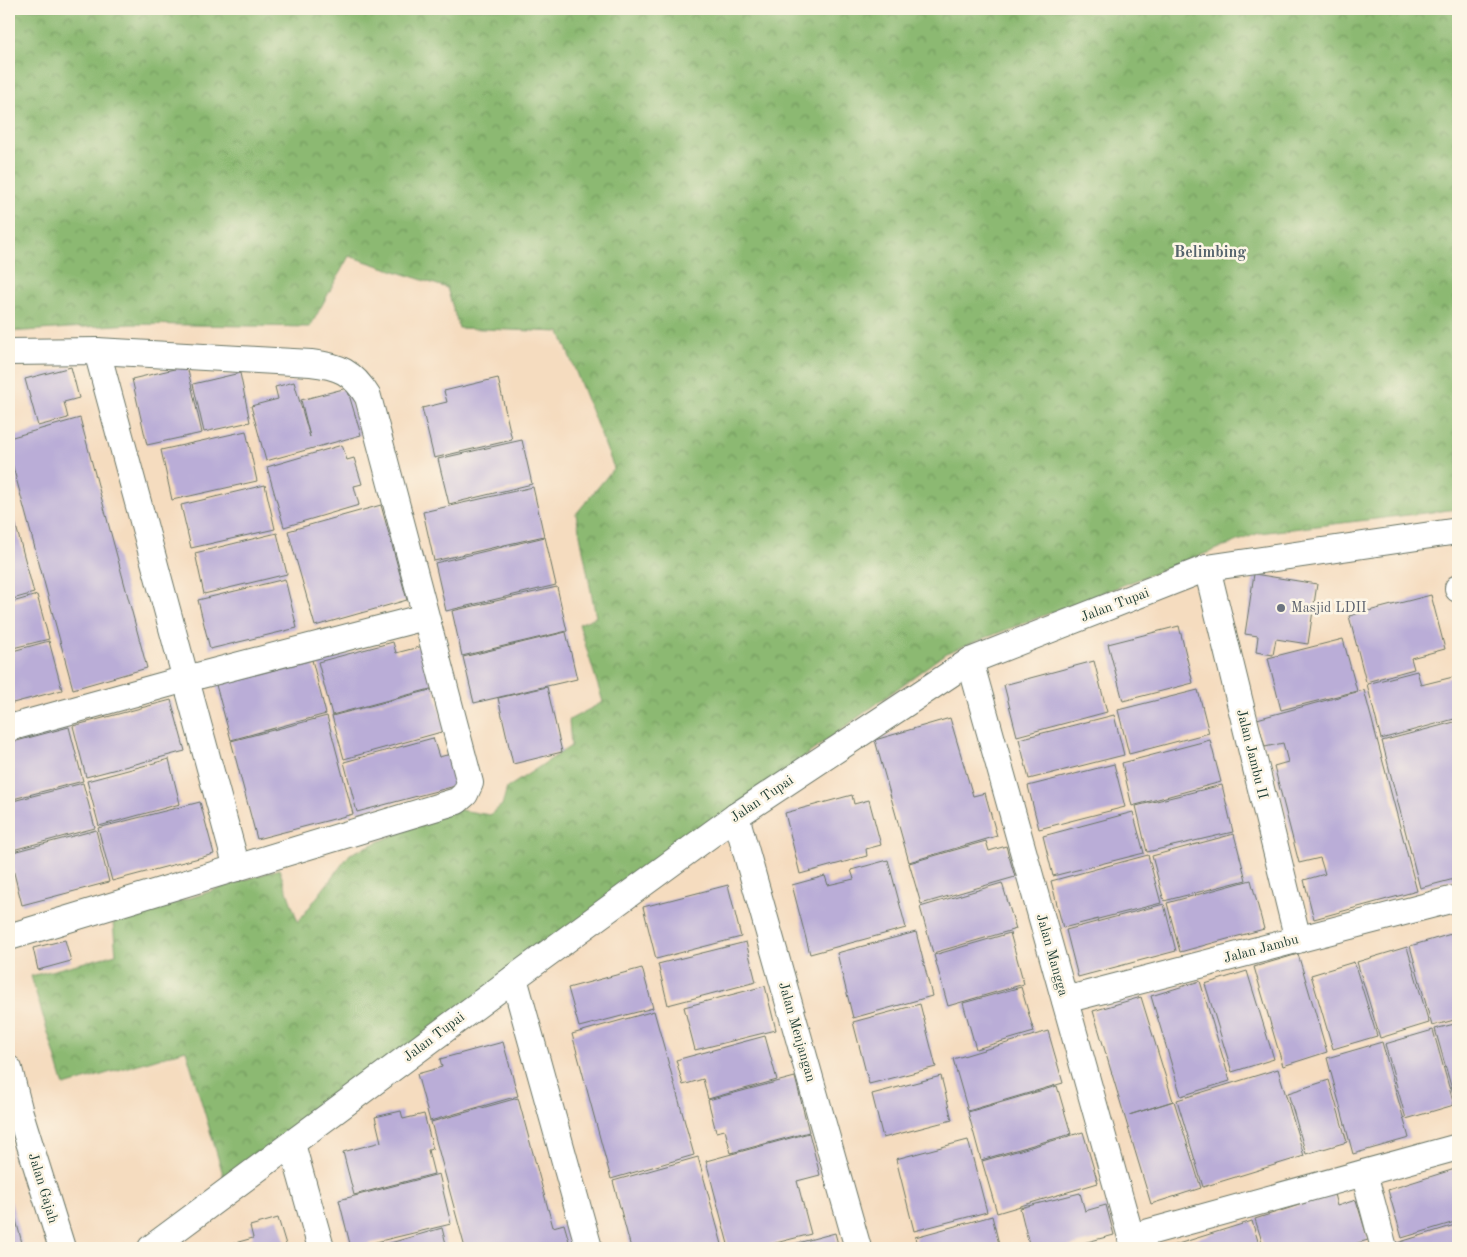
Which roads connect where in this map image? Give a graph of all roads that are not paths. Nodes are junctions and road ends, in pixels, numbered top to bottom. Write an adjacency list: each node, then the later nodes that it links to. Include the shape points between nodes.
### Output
1 (97, 351): 2 (street); 5 (street, via 311,363 346,371 368,397); 7 (street)
2 (9, 352)
3 (1458, 531): 4 (street, Jalan Tupai)
4 (1207, 568): 6 (street, Jalan Tupai); 13 (street, Jalan Jambu II)
5 (425, 617): 7 (street); 10 (street, via 470,783 465,794 456,801)
6 (970, 661): 9 (street, Jalan Tupai); 15 (street, Jalan Mangga)
7 (186, 679): 8 (street); 10 (street)
8 (9, 728)
9 (736, 816): 14 (street, Jalan Tupai); 26 (street, Jalan Menjangan)
10 (237, 868): 12 (street)
11 (1458, 898): 13 (street, Jalan Jambu)
12 (9, 937)
13 (1298, 940): 15 (street, Jalan Jambu)
14 (514, 978): 18 (street, Jalan Tupai); 25 (street)
15 (1065, 1000): 21 (street, Jalan Mangga)
16 (9, 1069): 17 (street, Jalan Gajah)
17 (14, 1114): 22 (street, Jalan Gajah)
18 (292, 1144): 23 (street, Jalan Tupai); 24 (street)
19 (1458, 1147): 20 (street)
20 (1364, 1173): 21 (street); 27 (street)
21 (1133, 1242)
22 (62, 1248)
23 (151, 1248)
24 (321, 1248)
25 (589, 1248)
26 (858, 1248)
27 (1384, 1248)

